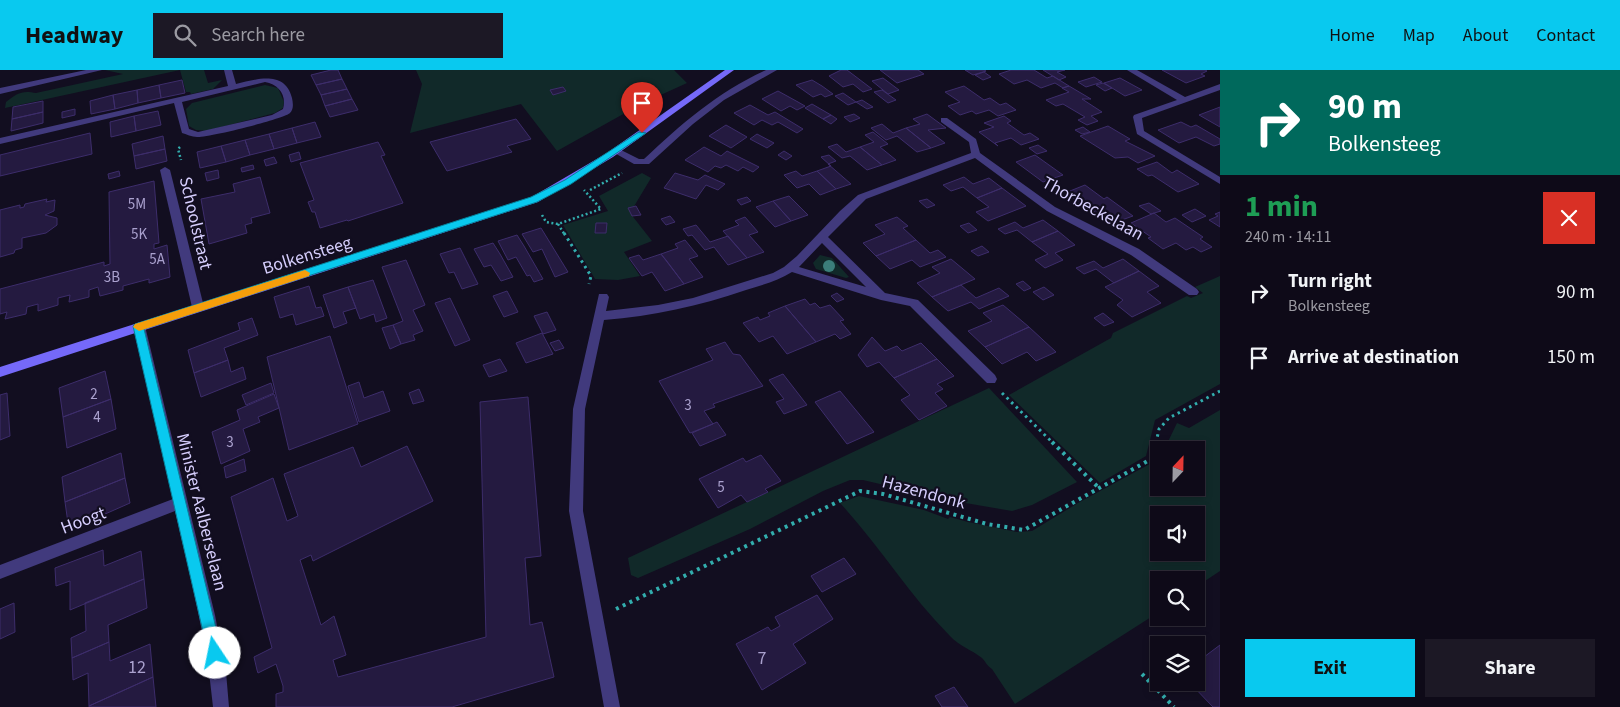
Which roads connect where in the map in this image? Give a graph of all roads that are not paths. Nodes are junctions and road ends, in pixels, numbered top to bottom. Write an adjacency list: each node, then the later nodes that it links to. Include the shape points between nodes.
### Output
1 (98, 70): 8 (street)
2 (228, 70): 6 (street)
3 (730, 70): 14 (street, Bolkensteeg)
4 (773, 70): 14 (street, via 720,98 687,123 646,162 637,162)
5 (1131, 70): 10 (street)
6 (233, 87): 11 (street); 11 (street, via 264,80 278,82 282,84 289,107 275,117 209,133 190,134 183,127)
7 (1219, 89): 10 (street)
8 (0, 91): 9 (street)
9 (0, 100)
10 (1184, 100): 17 (street, via 1137,117 1140,132)
11 (178, 101): 13 (street)
12 (944, 120): 15 (street, Thorbeckelaan, via 973,141)
13 (0, 140)
14 (616, 151): 23 (street, Bolkensteeg, via 534,200)
15 (976, 154): 18 (street, via 862,197); 20 (street, Thorbeckelaan, via 1051,209 1135,252)
16 (165, 170): 23 (street, Schoolstraat)
17 (1220, 181)
18 (821, 236): 19 (street); 21 (street)
19 (791, 268): 21 (street); 24 (street, via 694,303 644,313)
20 (1192, 292)
21 (881, 296): 27 (street, via 914,303)
22 (603, 297): 24 (street)
23 (198, 307): 25 (street, Bolkensteeg)
24 (600, 316): 31 (street, via 579,409 576,512)
25 (139, 326): 26 (street, Bolkensteeg); 28 (street, Minister Aalberselaan)
26 (0, 372)
27 (991, 379)
28 (180, 502): 29 (street, Hoogt); 30 (street, Minister Aalberselaan, via 207,615)
29 (0, 572)
30 (221, 707)
31 (612, 707)

